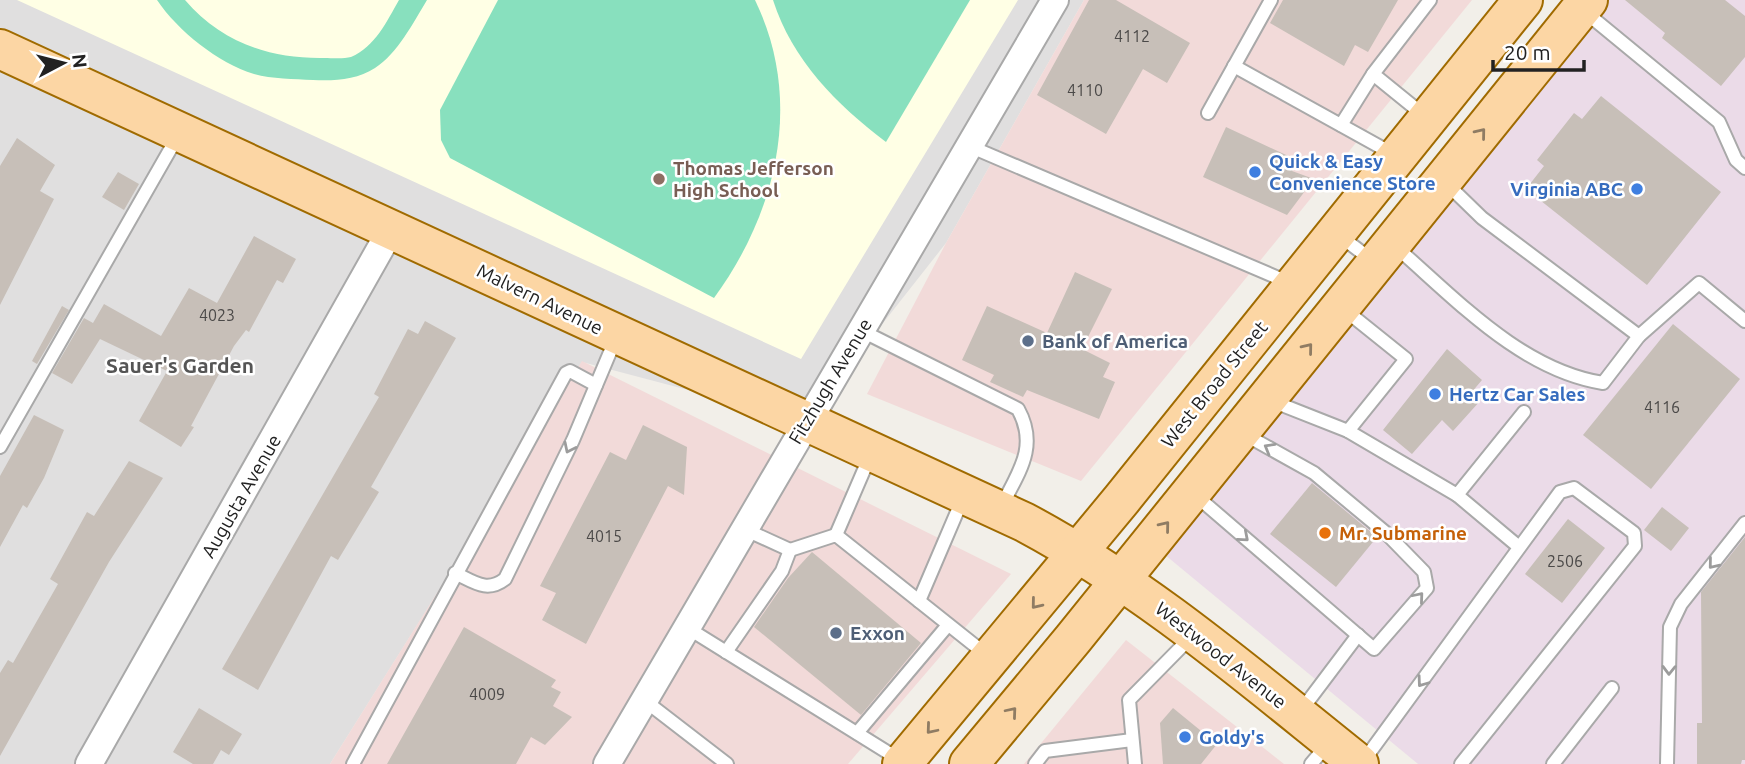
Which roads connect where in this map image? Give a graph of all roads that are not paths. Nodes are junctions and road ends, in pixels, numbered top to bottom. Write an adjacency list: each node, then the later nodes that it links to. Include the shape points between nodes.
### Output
1 (1055, 0): 13 (street, Fitzhugh Avenue)
2 (1271, 0): 7 (lane)
3 (1430, 0): 8 (lane)
4 (1523, 0): 10 (main road, West Broad Street)
5 (1585, 4): 15 (lane, via 1719,122 1736,160); 16 (main road, one-way to 5)
6 (0, 50): 12 (main road, Malvern Avenue)
7 (1234, 66): 9 (lane); 11 (lane)
8 (1373, 74): 10 (lane); 11 (lane)
9 (1208, 113)
10 (1428, 119): 14 (main road, West Broad Street)
11 (1341, 125): 14 (lane)
12 (181, 131): 17 (main road, Malvern Avenue); 32 (lane)
13 (969, 146): 20 (lane); 23 (street, Fitzhugh Avenue)
14 (1398, 156): 18 (main road, West Broad Street)
15 (1745, 167)
16 (1443, 180): 19 (main road); 25 (lane, via 1482,218)
17 (392, 228): 24 (main road, Malvern Avenue); 62 (street, Augusta Avenue)
18 (1336, 233): 19 (lane); 20 (main road, West Broad Street)
19 (1384, 253): 21 (main road); 25 (lane, via 1497,335 1574,379 1603,383)
20 (1294, 285): 43 (main road, West Broad Street)
21 (1341, 307): 27 (main road, one-way to 21); 30 (lane, via 1406,359)
22 (1745, 321): 25 (lane, via 1699,283)
23 (860, 330): 29 (street, Fitzhugh Avenue); 37 (lane, via 1018,409 1029,440 1023,463)
24 (617, 335): 26 (lane); 29 (main road, Malvern Avenue)
25 (1640, 336)
26 (596, 385): 44 (lane, via 566,373); 44 (lane, one-way to 44, via 505,579 496,587 483,587)
27 (1267, 399): 30 (lane); 31 (main road)
28 (1524, 412): 36 (lane)
29 (806, 421): 33 (main road, Malvern Avenue); 39 (street, Fitzhugh Avenue)
30 (1348, 431): 36 (lane)
31 (1241, 432): 34 (main road); 50 (lane, one-way to 31, via 1374,649 1427,588 1424,572 1386,533 1314,473)
32 (0, 447)
33 (872, 452): 35 (main road, Malvern Avenue); 40 (lane)
34 (1192, 492): 45 (main road, one-way to 34); 50 (lane, one-way to 50)
35 (964, 494): 37 (main road, Malvern Avenue); 46 (lane)
36 (1457, 495): 41 (lane)
37 (999, 510): 43 (main road, Malvern Avenue)
38 (1745, 523): 69 (lane, one-way to 69, via 1681,604 1670,627)
39 (744, 528): 42 (lane); 48 (street, Fitzhugh Avenue)
40 (835, 535): 42 (lane); 46 (lane)
41 (1519, 547): 58 (lane, one-way to 58); 67 (lane, via 1560,492 1574,488 1634,533 1635,546)
42 (790, 550): 51 (lane, via 782,571)
43 (1079, 551): 45 (main road, Westwood Avenue); 52 (main road, West Broad Street, one-way to 52)
44 (455, 573): 59 (lane)
45 (1121, 578): 49 (main road, Westwood Avenue); 60 (main road, one-way to 45)
46 (919, 601): 47 (lane)
47 (948, 625): 52 (lane); 56 (lane)
48 (686, 627): 51 (lane); 54 (street, Fitzhugh Avenue)
49 (1194, 633): 55 (main road, Westwood Avenue); 57 (lane, via 1129,700)
50 (1358, 635): 55 (lane)
51 (726, 652): 56 (lane)
52 (990, 658): 61 (main road, West Broad Street, one-way to 61)
53 (1612, 688): 68 (lane)
54 (644, 700): 63 (street, Fitzhugh Avenue); 64 (lane)
55 (1298, 715): 58 (main road, Westwood Avenue)
56 (857, 733): 61 (lane)
57 (1132, 740): 65 (lane, via 1045,751); 66 (lane)
58 (1341, 758)
59 (353, 762)
60 (974, 762)
61 (903, 763)
62 (89, 764)
63 (607, 764)
64 (727, 764)
65 (1035, 764)
66 (1135, 764)
67 (1461, 764)
68 (1553, 764)
69 (1667, 764)

